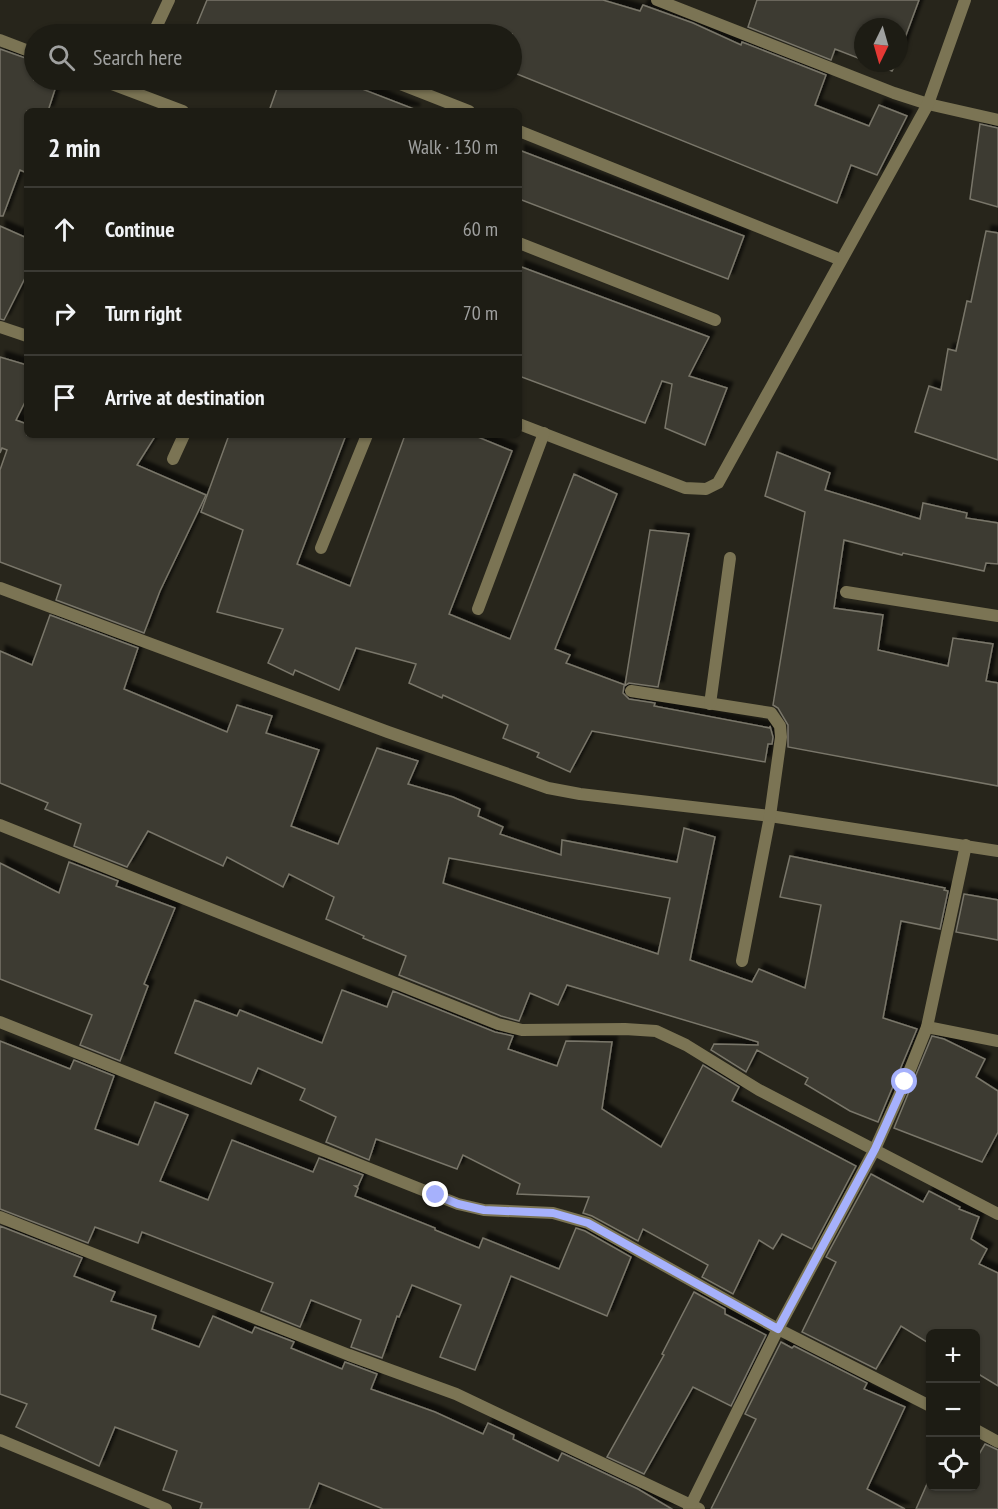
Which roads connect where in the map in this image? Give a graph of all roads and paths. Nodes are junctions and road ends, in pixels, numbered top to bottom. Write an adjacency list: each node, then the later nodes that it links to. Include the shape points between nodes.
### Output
1 (169, 0): 4 (street)
2 (657, 0): 9 (street)
3 (965, 0): 9 (street)
4 (158, 24)
5 (0, 40): 6 (street)
6 (24, 49)
7 (140, 90): 10 (street)
8 (415, 90): 11 (street)
9 (928, 104): 12 (street); 15 (street)
10 (177, 108)
11 (461, 108)
12 (998, 120)
13 (522, 132): 15 (street)
14 (522, 244): 16 (street)
15 (841, 260): 20 (street, via 718,483 706,489 685,489)
16 (715, 320)
17 (0, 327): 18 (street)
18 (24, 335)
19 (522, 425): 20 (street)
20 (544, 434): 28 (street)
21 (183, 438): 23 (street)
22 (366, 438): 24 (street)
23 (173, 459)
24 (321, 548)
25 (730, 558): 31 (street)
26 (0, 588): 32 (street, via 548,788)
27 (846, 592): 29 (street)
28 (478, 609)
29 (998, 616)
30 (631, 691): 31 (street)
31 (710, 704): 32 (street, via 771,713 776,718 781,737)
32 (770, 816): 34 (street); 36 (street)
33 (0, 825): 40 (street, via 498,1024 522,1030 656,1032)
34 (966, 845): 35 (street); 38 (street)
35 (998, 851)
36 (742, 961)
37 (0, 1022): 43 (street, via 458,1204 484,1210 553,1213 588,1223)
38 (927, 1028): 39 (street); 40 (street)
39 (998, 1041)
40 (875, 1149): 41 (street); 43 (street)
41 (998, 1214)
42 (0, 1217): 48 (street, via 456,1394)
43 (778, 1329): 44 (street); 48 (street)
44 (926, 1404)
45 (980, 1433): 47 (street)
46 (0, 1440): 49 (street)
47 (998, 1442)
48 (693, 1508)
49 (166, 1509)

